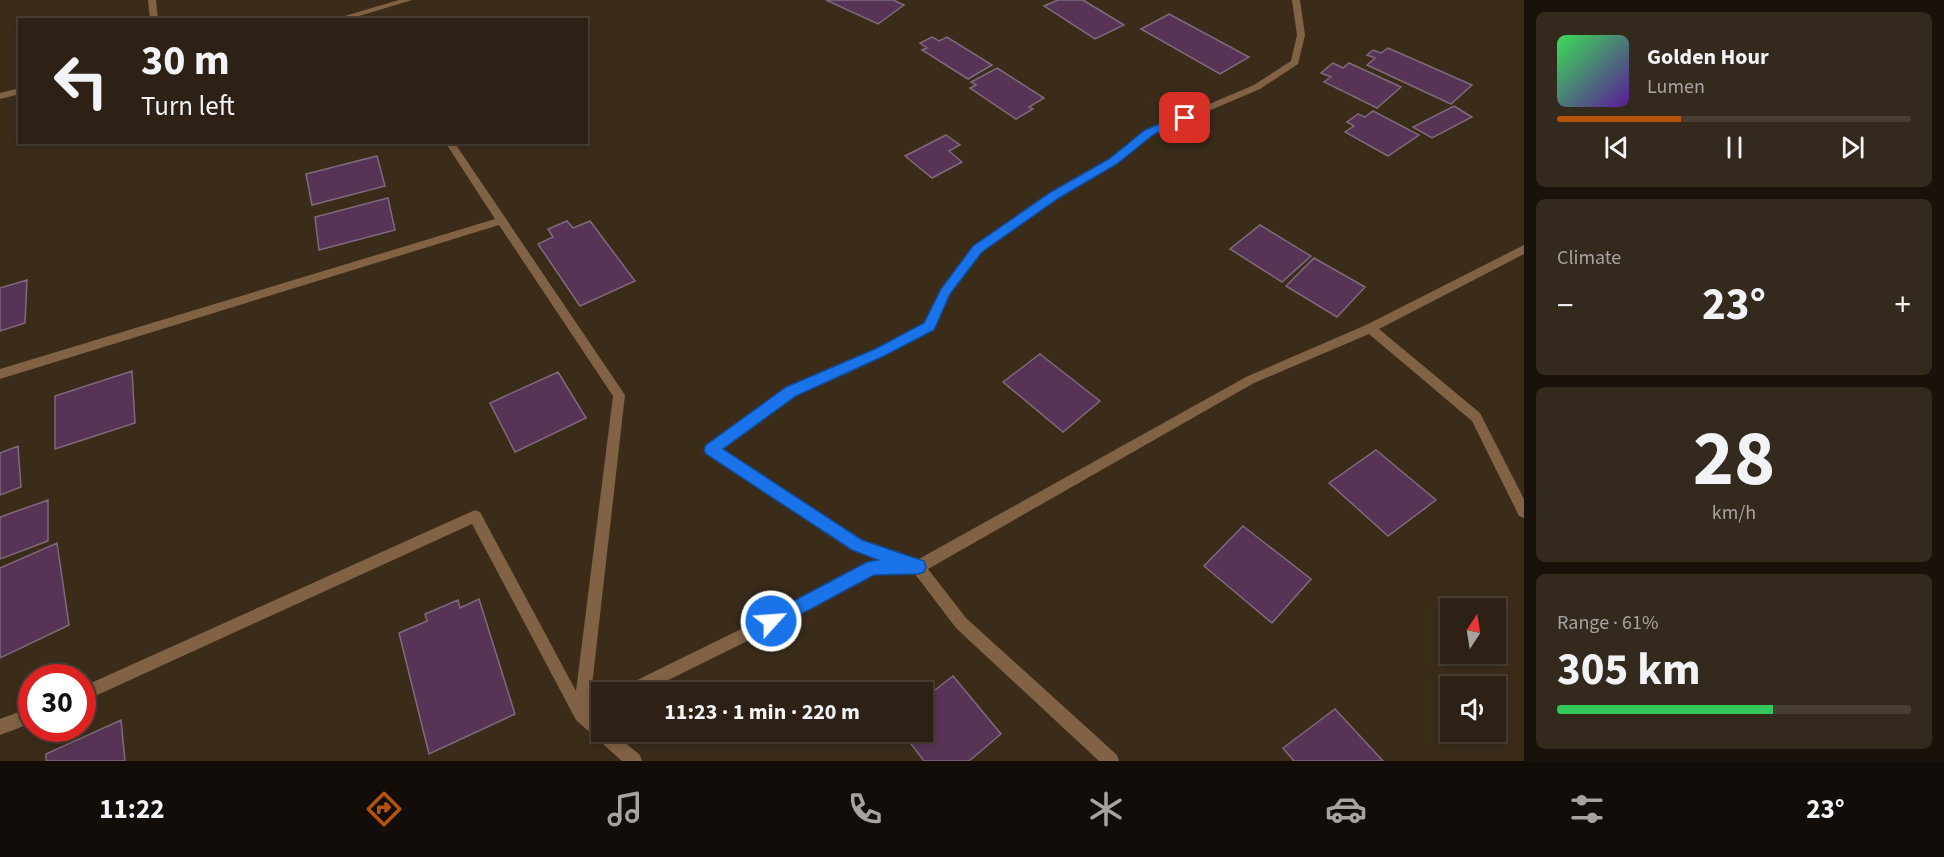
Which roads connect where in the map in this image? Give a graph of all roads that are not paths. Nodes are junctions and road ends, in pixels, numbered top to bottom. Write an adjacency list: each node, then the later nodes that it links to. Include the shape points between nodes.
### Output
1 (152, 0): 5 (street)
2 (408, 0): 4 (street)
3 (1296, 0): 14 (street, via 1301,36 1295,62 1257,87 1149,133 1113,161 1055,195 978,249 945,292 929,327 791,392 711,450 858,545)
4 (361, 17)
5 (154, 18)
6 (18, 92): 7 (street)
7 (0, 96)
8 (450, 144): 9 (street)
9 (503, 220): 12 (street); 18 (street, via 619,395)
10 (1524, 249): 11 (street)
11 (1370, 328): 13 (street, via 1476,417); 14 (street, via 1250,380)
12 (0, 374)
13 (1524, 512)
14 (918, 567): 15 (street, via 872,567 813,601); 22 (street, via 961,623)
15 (648, 682)
16 (96, 689): 18 (street, via 475,516)
17 (591, 710): 18 (street)
18 (581, 715): 21 (street)
19 (18, 720): 20 (street)
20 (0, 727)
21 (634, 761)
22 (1111, 761)

